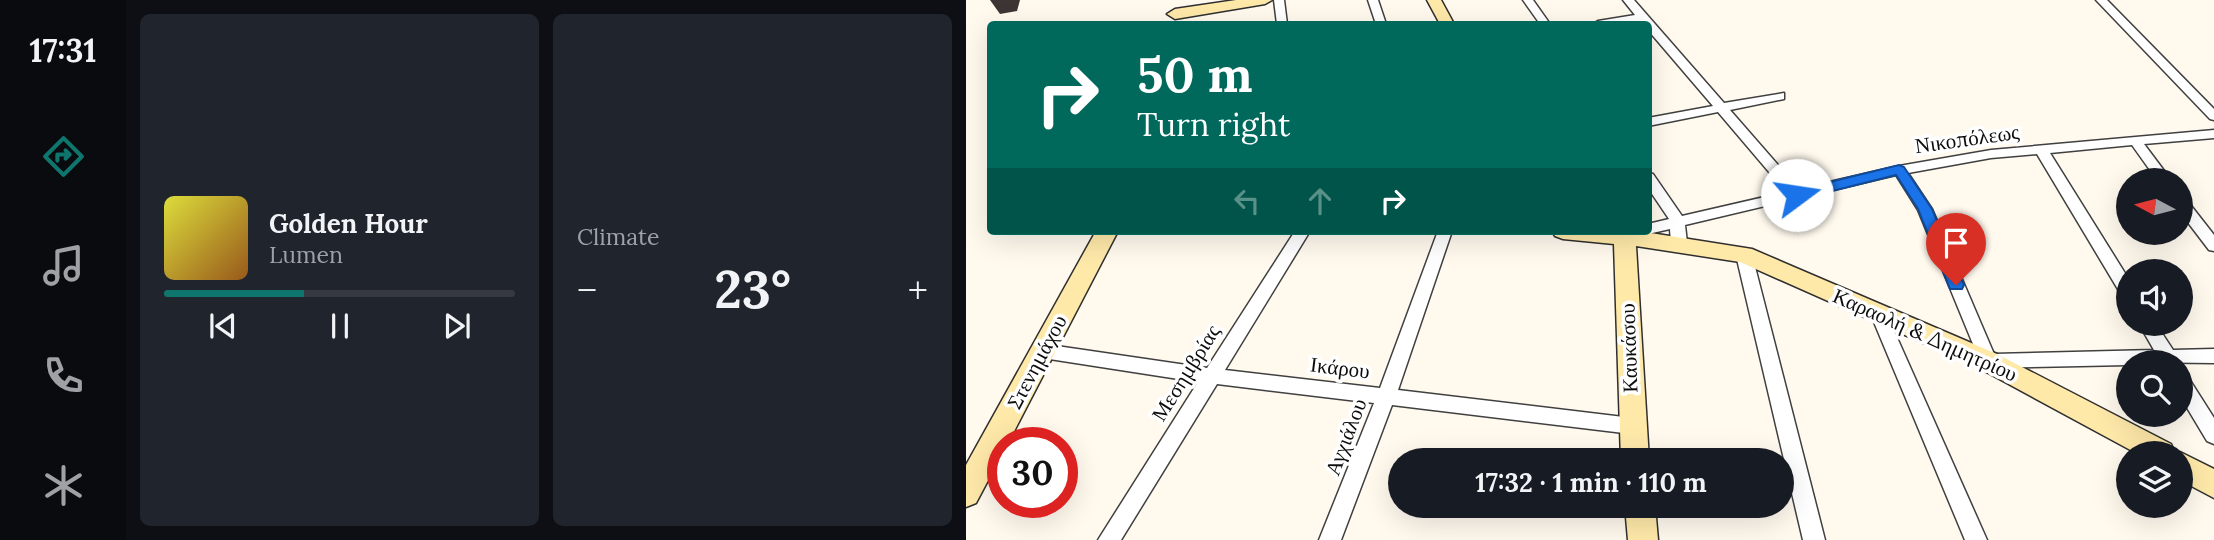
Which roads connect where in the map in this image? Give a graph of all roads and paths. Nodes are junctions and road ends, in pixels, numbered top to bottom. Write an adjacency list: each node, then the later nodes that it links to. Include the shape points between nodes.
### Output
1 (1265, 0): 8 (street)
2 (1279, 0): 10 (street)
3 (1373, 0): 11 (street)
4 (1434, 0): 12 (street)
5 (1528, 0): 13 (street)
6 (1628, 0): 9 (street)
7 (2101, 0): 19 (street)
8 (1174, 13)
9 (1643, 17): 14 (street); 15 (street)
10 (1282, 21)
11 (1380, 21)
12 (1445, 21)
13 (1543, 21)
14 (1617, 21)
15 (1646, 21)
16 (1652, 28): 18 (street)
17 (1780, 96): 18 (street)
18 (1720, 107): 20 (street); 27 (street)
19 (2214, 116)
20 (1652, 121)
21 (2211, 137): 22 (street, Νικοπόλεως)
22 (2135, 141): 23 (street, Νικοπόλεως); 24 (street)
23 (2041, 149): 25 (street, Νικοπόλεως); 37 (street)
24 (2155, 168)
25 (1899, 170): 27 (street, Νικοπόλεως); 43 (street, via 1925,209)
26 (1652, 184): 29 (street)
27 (1797, 195): 29 (street, Νικοπόλεως)
28 (2193, 218): 35 (street)
29 (1678, 231): 30 (street, Καραολή & Δημητρίου); 36 (street, Καραολή & Δημητρίου)
30 (1652, 232)
31 (1105, 235): 39 (street, Στενημάχου)
32 (1300, 235): 44 (street, Μεσημβρίας)
33 (1444, 235): 45 (street, Αγχιάλου)
34 (1638, 235): 47 (street, Καυκάσου)
35 (2214, 246)
36 (1744, 255): 38 (street, Καραολή & Δημητρίου); 58 (street)
37 (2116, 272)
38 (1879, 315): 43 (street, Καραολή & Δημητρίου); 59 (street)
39 (1043, 351): 44 (street, Ικάρου); 53 (street, Στενημάχου)
40 (2214, 356): 41 (street)
41 (2193, 357)
42 (2116, 360): 43 (street)
43 (1988, 361): 49 (street, Καραολή & Δημητρίου)
44 (1211, 376): 45 (street, Ικάρου); 55 (street, Μεσημβρίας)
45 (1386, 397): 47 (street, Ικάρου); 56 (street, Αγχιάλου)
46 (2193, 400): 48 (street)
47 (1632, 426): 50 (street, Καυκάσου)
48 (2214, 435)
49 (2140, 441)
50 (1634, 448)
51 (2193, 472): 52 (street)
52 (2214, 484)
53 (966, 493)
54 (1641, 518): 57 (street)
55 (1109, 540)
56 (1330, 540)
57 (1643, 540)
58 (1814, 540)
59 (1976, 540)

